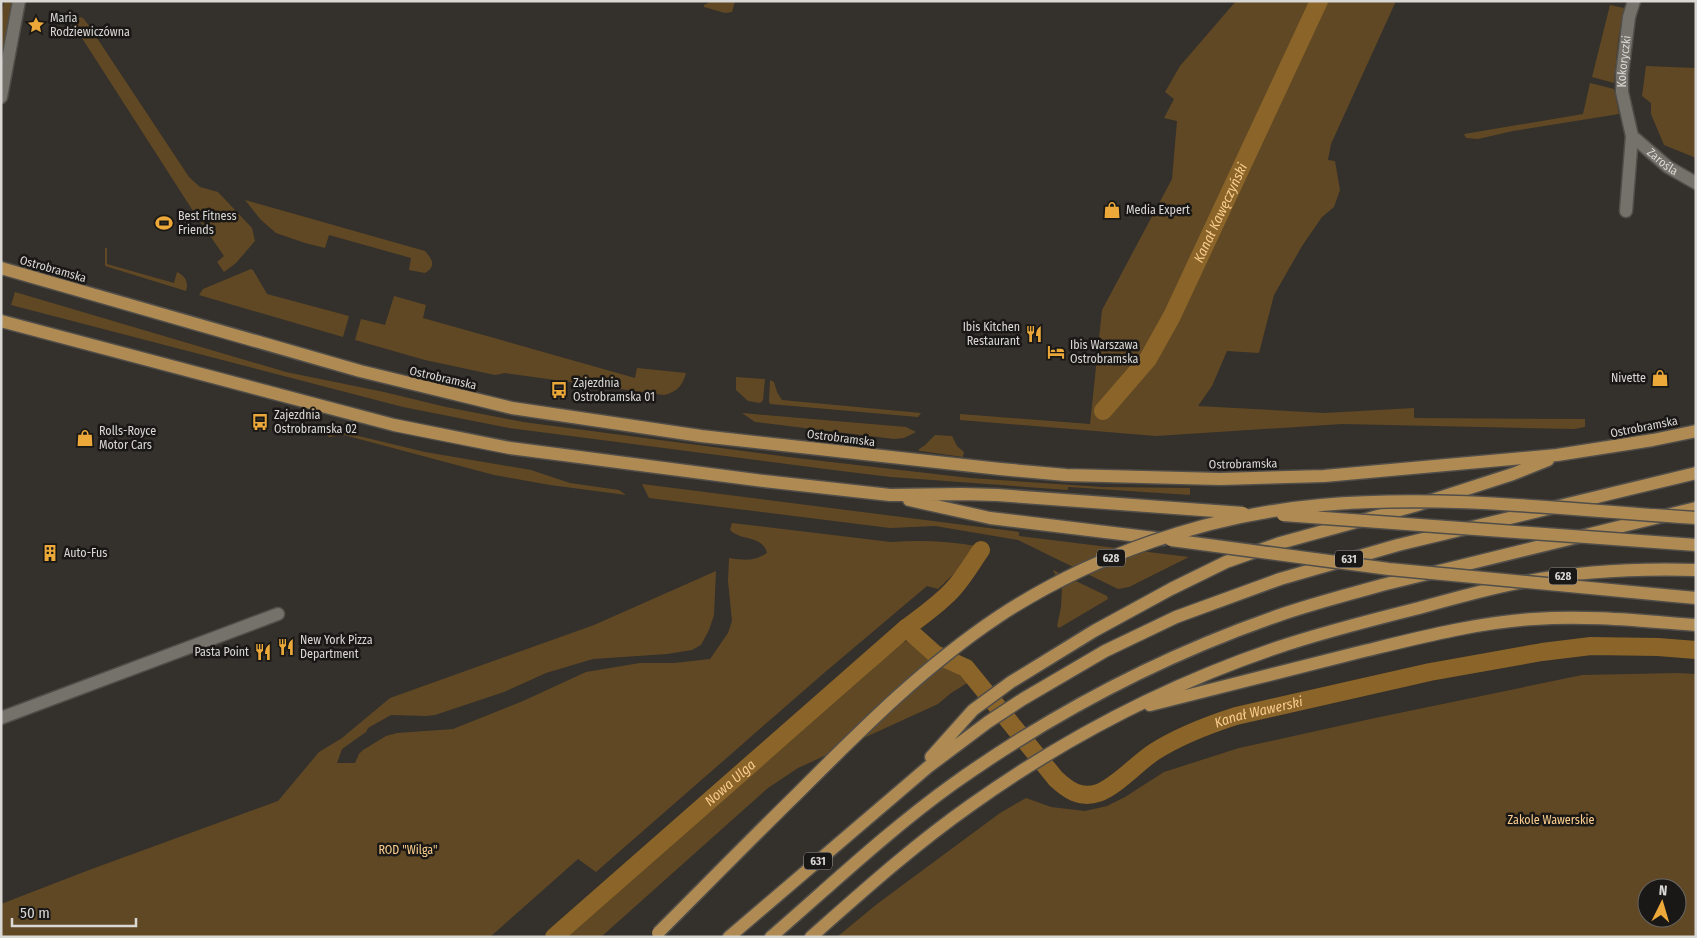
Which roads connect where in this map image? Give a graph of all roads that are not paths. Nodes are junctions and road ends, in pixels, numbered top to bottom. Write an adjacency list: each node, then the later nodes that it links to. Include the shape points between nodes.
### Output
1 (19, 1): 3 (street)
2 (1634, 1): 4 (street, Kokoryczki, via 1622,74 1622,92)
3 (1, 97)
4 (1632, 136): 5 (street, Zarośla, via 1668,167); 6 (street, Kokoryczki)
5 (1696, 183)
6 (1626, 211)
7 (1, 268): 10 (main road, Ostrobramska, via 391,380 512,408 701,436 1066,475 1220,479 1324,476)
8 (1, 321): 12 (main road, via 394,425 451,437 570,456)
9 (1696, 431): 10 (main road, Ostrobramska)
10 (1557, 455): 22 (main road, via 1513,474 1414,506 1280,543 1226,562 1171,589 1094,631 1011,682 973,710)
11 (1696, 473): 22 (main road, 631, via 1398,545 1280,579 1167,622 1105,651 1023,699 988,722)
12 (890, 496): 15 (main road, bridge, via 997,496); 17 (main road, bridge, via 990,518 1389,569)
13 (1696, 508): 25 (main road, 631, via 1382,585 1278,616 1171,658 1042,726 952,785)
14 (1696, 518): 23 (main road, 628, bridge, via 1464,502 1336,504 1230,520 1119,554 1037,593 938,662 848,742)
15 (1696, 545)
16 (1696, 570): 21 (main road, 628, via 1589,572 1495,588 1274,648 1189,682)
17 (1696, 598)
18 (278, 614): 20 (street)
19 (1696, 625): 21 (main road, via 1575,618 1479,626 1276,673 1142,707)
20 (1, 718)
21 (1113, 718): 26 (main road, 628, via 1025,768 970,805 908,853)
22 (908, 785): 24 (main road, 631)
23 (656, 935)
24 (729, 937)
25 (771, 937)
26 (811, 937)

